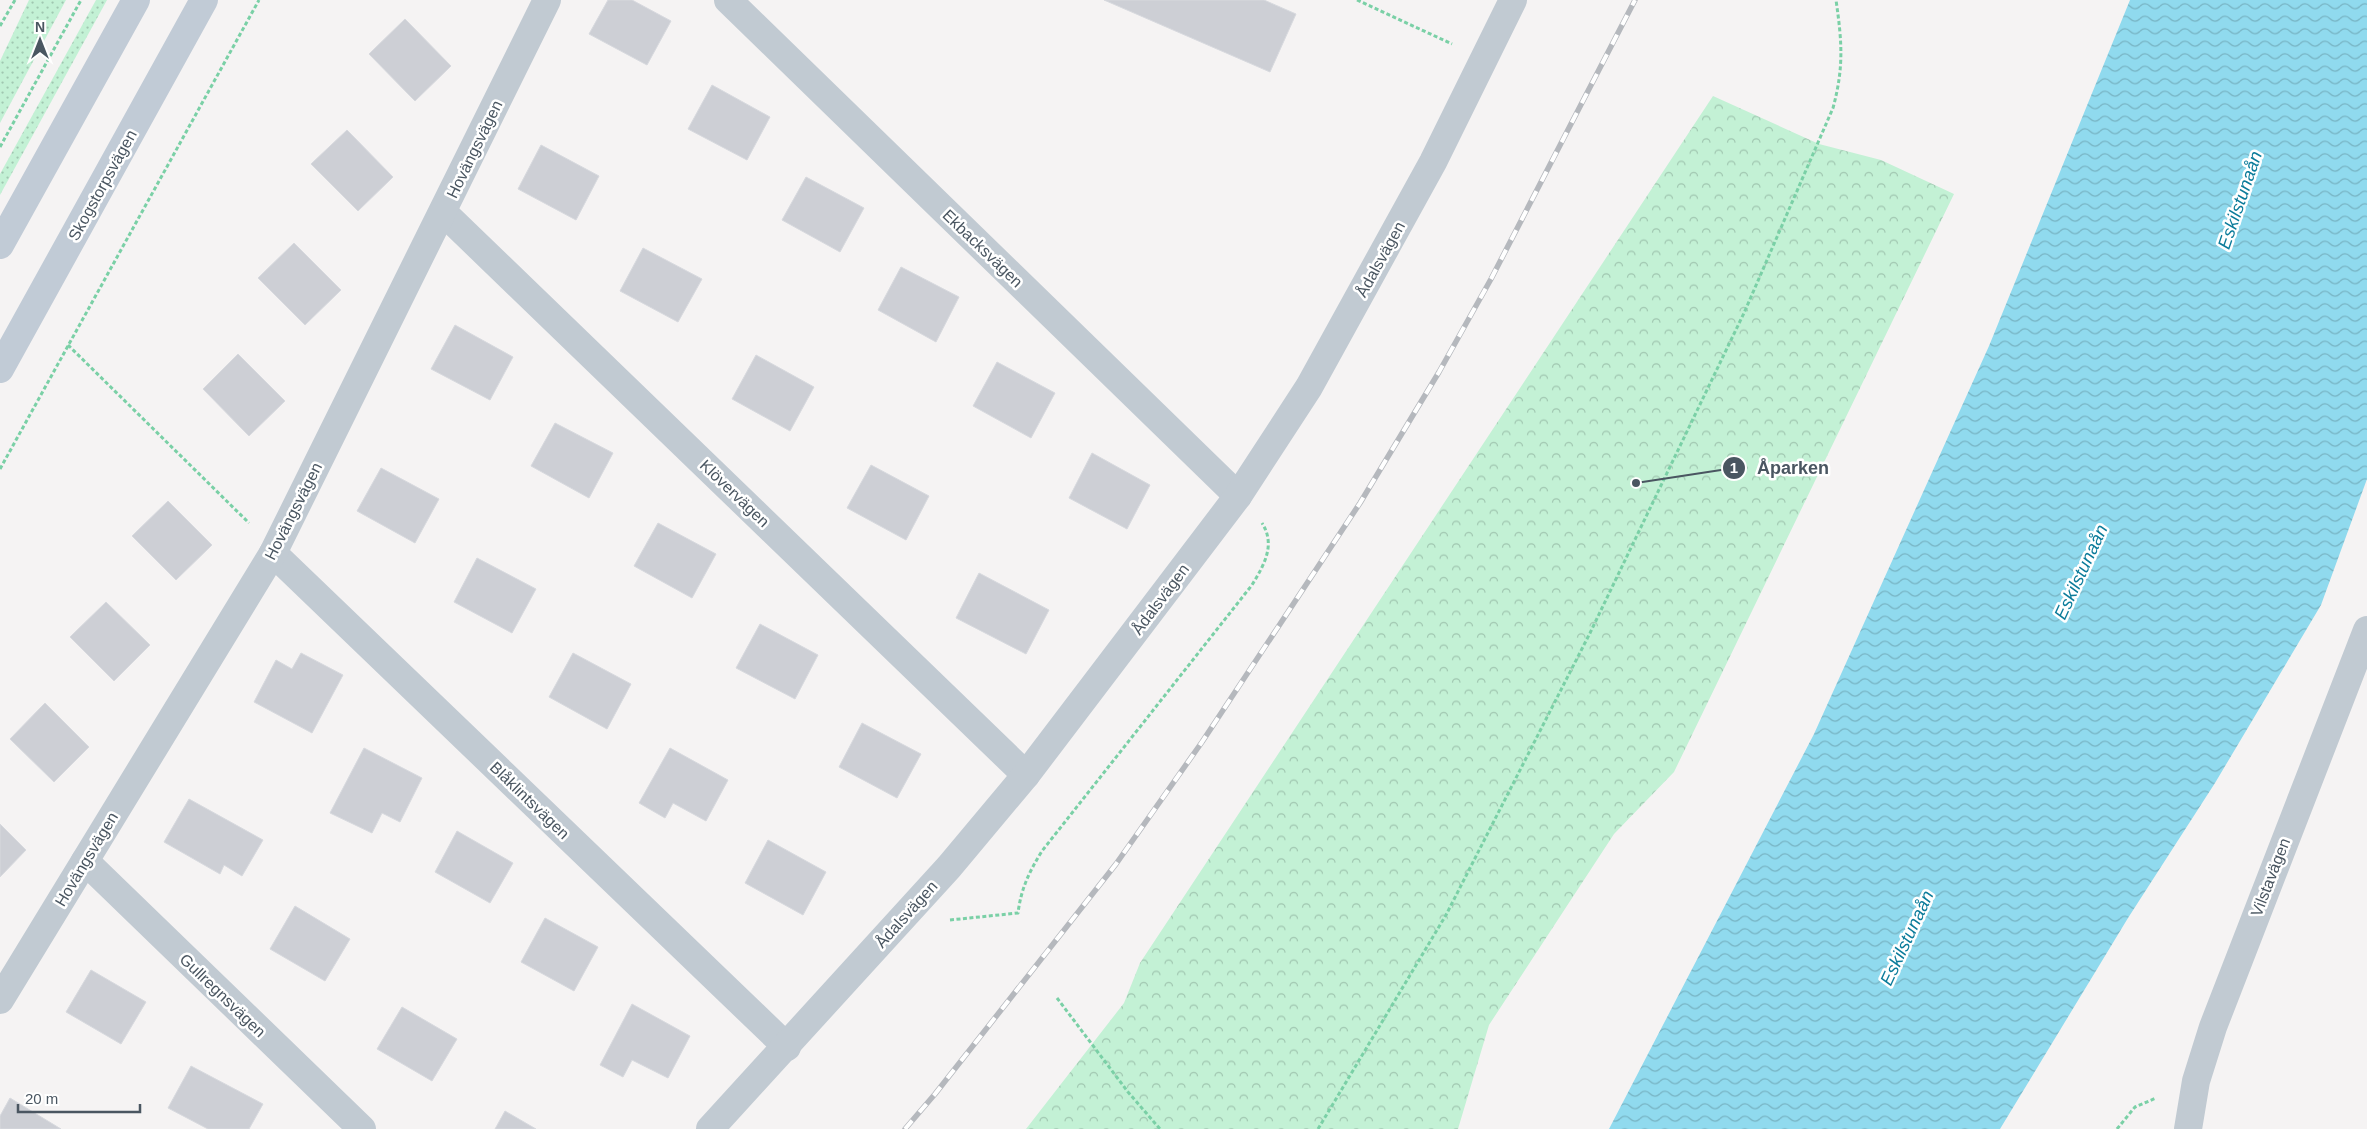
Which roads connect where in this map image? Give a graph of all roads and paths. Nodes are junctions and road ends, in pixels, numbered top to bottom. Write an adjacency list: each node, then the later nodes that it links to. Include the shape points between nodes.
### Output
1 (15, 0): 11 (path)
2 (81, 0): 13 (path)
3 (136, 0): 15 (main road)
4 (204, 0): 17 (main road, Skogstorpsvägen)
5 (259, 0): 16 (path)
6 (547, 0): 14 (street, Hovängsvägen)
7 (728, 0): 19 (street, Ekbacksvägen)
8 (1357, 0): 12 (path)
9 (1513, 0): 12 (street, Ådalsvägen)
10 (1836, 0): 32 (path, via 1842,55 1840,82 1833,108 1744,313 1590,633 1446,915)
11 (0, 26)
12 (1484, 59): 19 (street, Ådalsvägen, via 1433,162 1309,387)
13 (0, 147)
14 (443, 212): 20 (street, Hovängsvägen); 22 (street, Klövervägen)
15 (0, 245)
16 (68, 345): 18 (path); 20 (path, via 264,538)
17 (0, 370)
18 (0, 468)
19 (1238, 496): 22 (street, Ådalsvägen); 24 (path, via 1259,517 1267,531 1270,547 1265,564 1252,586 1042,851 1028,874 1020,895 1018,913)
20 (273, 553): 23 (street, Hovängsvägen); 27 (street, Blåklintsvägen)
21 (2367, 630): 28 (street, Vilstavägen, via 2224,999)
22 (1026, 775): 24 (street, Ådalsvägen)
23 (84, 861): 26 (street, Hovängsvägen); 29 (street, Gullregnsvägen)
24 (896, 926): 27 (street, Ådalsvägen)
25 (1057, 998): 31 (path)
26 (0, 1000)
27 (787, 1047): 30 (street, Ådalsvägen)
28 (2196, 1081): 33 (path, via 2135,1107); 34 (street, Vilstavägen)
29 (362, 1129)
30 (710, 1129)
31 (1160, 1129)
32 (1318, 1129)
33 (2117, 1129)
34 (2188, 1129)

